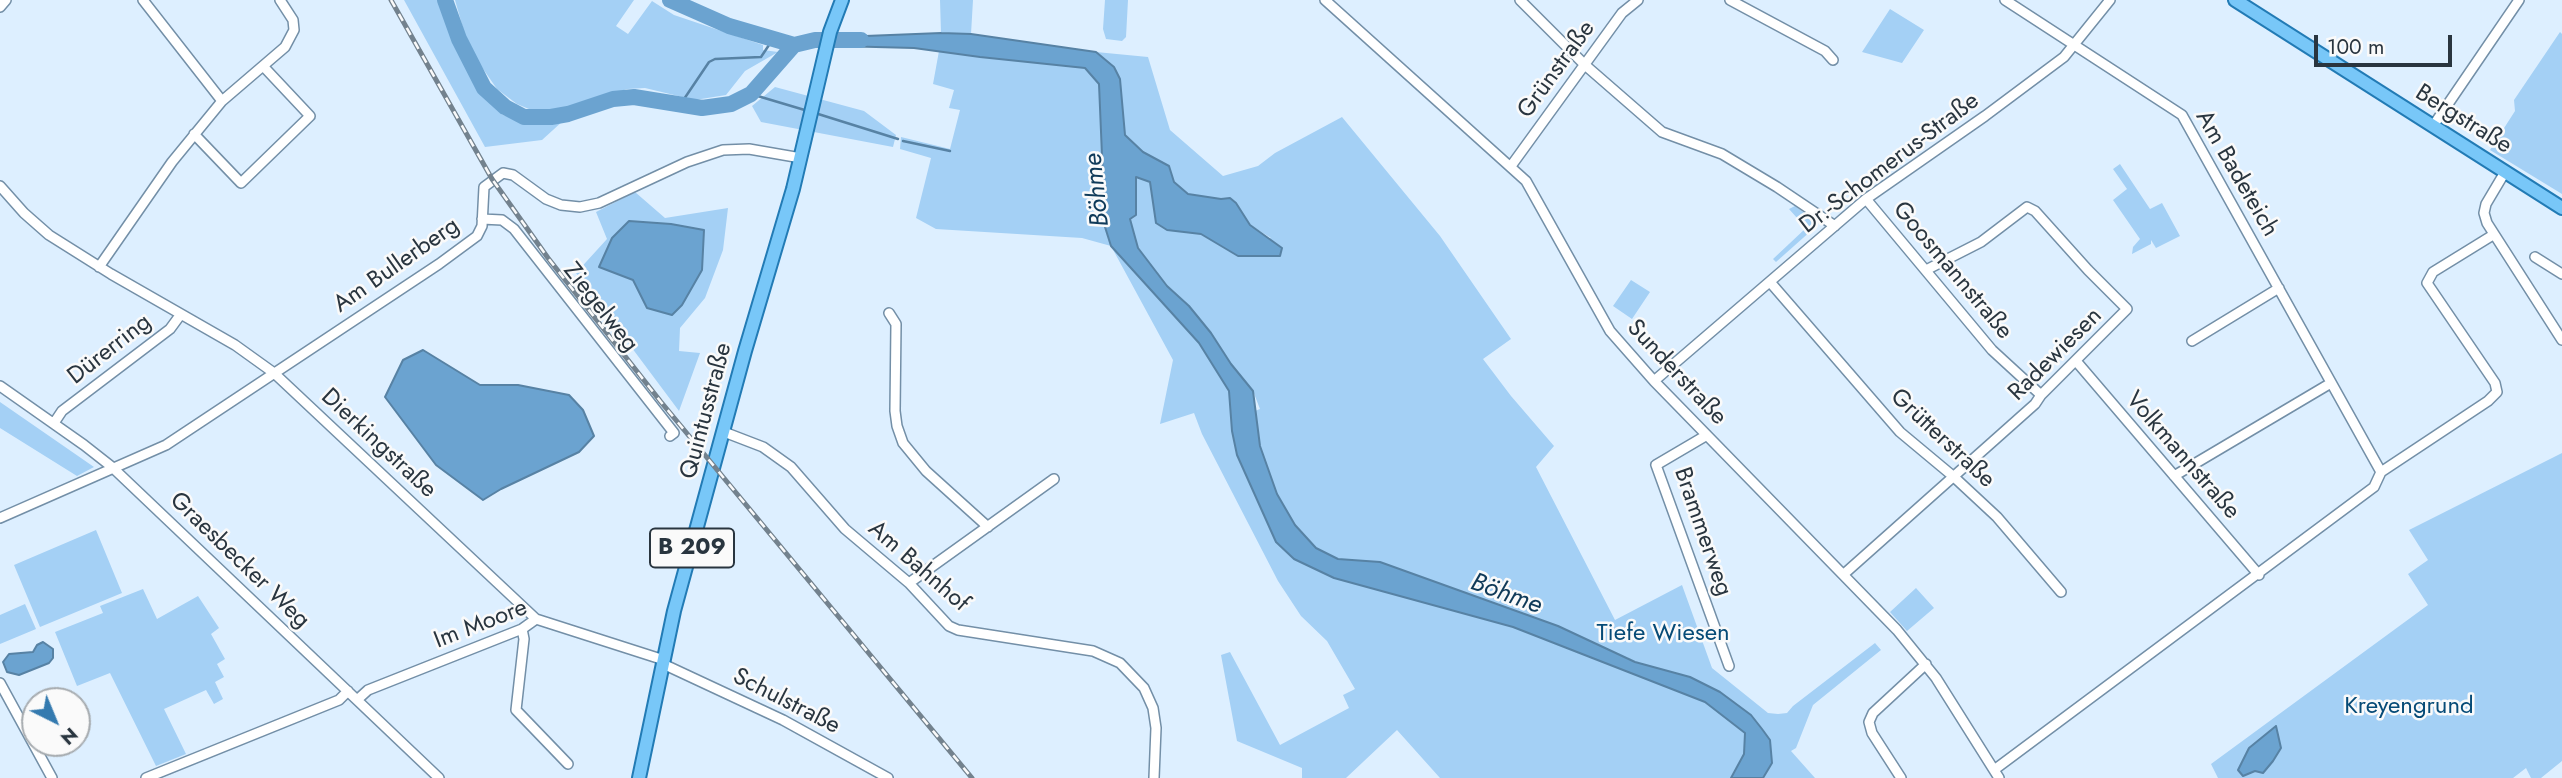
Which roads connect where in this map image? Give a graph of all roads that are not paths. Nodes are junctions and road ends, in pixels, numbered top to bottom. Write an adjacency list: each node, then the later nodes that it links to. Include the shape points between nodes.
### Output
1 (6, 0): 13 (street)
2 (143, 0): 18 (street)
3 (280, 0): 17 (street, via 294,30 285,47)
4 (842, 0): 21 (main road, Quintusstraße / B 209)
5 (1325, 0): 22 (street, Sunderstraße)
6 (1520, 0): 16 (street)
7 (1638, 0): 16 (street, Grünstraße, via 1622,13)
8 (1730, 0): 15 (street, via 1825,51)
9 (2005, 0): 14 (street, Am Badeteich)
10 (2110, 0): 14 (street, Dr.-Schomerus-Straße)
11 (2235, 0): 19 (main road, Bergstraße)
12 (2519, 0): 19 (street)
13 (0, 7)
14 (2076, 44): 25 (street, Dr.-Schomerus-Straße, via 2026,86); 35 (street, Am Badeteich, via 2182,114)
15 (1833, 60)
16 (1585, 65): 22 (street, Grünstraße); 28 (street, via 1662,132 1722,154)
17 (263, 66): 18 (street); 20 (street, via 310,116 241,183)
18 (222, 101): 20 (street)
19 (2432, 126): 23 (main road, Bergstraße)
20 (194, 134): 31 (street)
21 (801, 158): 27 (street, Am Bullerberg, via 749,149 723,150 580,207 546,199 503,173 484,187); 47 (main road, Quintusstraße / B 209)
22 (1511, 166): 42 (street, Sunderstraße, via 1530,187 1610,331)
23 (2505, 172): 26 (main road, Bergstraße); 29 (street, via 2484,213)
24 (0, 186): 31 (street, Dürerring, via 49,235)
25 (1866, 199): 28 (street, Dr.-Schomerus-Straße); 32 (street, Goosmannstraße)
26 (2562, 208)
27 (482, 219): 41 (street, Am Bullerberg, via 472,241); 49 (street, Ziegelweg, via 502,220 514,229 674,433)
28 (1835, 226): 34 (street, Dr.-Schomerus-Straße)
29 (2493, 234): 38 (street); 51 (street, via 2433,272 2427,283 2497,392)
30 (2535, 257): 33 (street)
31 (99, 267): 37 (street, Dürerring)
32 (1926, 270): 40 (street, Radewiesen, via 1964,253 2022,208 2031,208 2127,309); 45 (street, Goosmannstraße, via 1992,350)
33 (2562, 274)
34 (1770, 282): 42 (street, Dr.-Schomerus-Straße); 53 (street, Grütterstraße, via 1900,432)
35 (2279, 288): 39 (street); 43 (street, Am Badeteich)
36 (889, 313): 56 (street, via 896,324 895,411 903,443 926,471)
37 (181, 314): 41 (street, Dierkingstraße); 46 (street, Dürerring, via 170,329 62,411)
38 (2562, 340)
39 (2192, 341)
40 (2076, 361): 45 (street, Radewiesen); 52 (street, Volkmannstraße)
41 (274, 373): 50 (street, Am Bullerberg, via 166,445); 61 (street, Dierkingstraße)
42 (1654, 381): 48 (street, Sunderstraße)
43 (2331, 383): 51 (street, Am Badeteich); 52 (street)
44 (0, 386): 46 (street, Graesbecker Weg)
45 (2041, 395): 53 (street, Radewiesen)
46 (54, 423): 50 (street, Graesbecker Weg)
47 (724, 432): 59 (street, Am Bahnhof, via 763,447 785,463 845,529); 63 (main road, Quintusstraße / B 209)
48 (1706, 435): 57 (street, Sunderstraße); 65 (street, Brammerweg, via 1656,465)
49 (670, 436)
50 (112, 467): 55 (street, Am Bullerberg); 67 (street, Graesbecker Weg)
51 (2381, 472): 58 (street, via 2374,487)
52 (2174, 476): 58 (street, Volkmannstraße)
53 (1954, 477): 57 (street, Radewiesen); 60 (street, Grütterstraße, via 1997,517)
54 (1054, 479): 56 (street)
55 (0, 518)
56 (988, 527): 59 (street)
57 (1843, 574): 64 (street, Sunderstraße)
58 (2259, 575): 70 (street)
59 (909, 583): 76 (street, Am Bahnhof, via 953,628 1093,651 1120,663 1144,688 1153,708)
60 (2061, 592)
61 (536, 619): 62 (street, Im Moore); 63 (street, Im Moore)
62 (522, 629): 68 (street, Im Moore, via 368,690); 69 (street, via 516,710)
63 (663, 662): 74 (main road, Quintusstraße / B 209); 75 (street, Schulstraße)
64 (1926, 664): 70 (street, Sunderstraße); 77 (street, via 1869,722)
65 (1729, 666)
66 (0, 683): 71 (street)
67 (348, 691): 68 (street, Graesbecker Weg); 72 (street, via 339,700)
68 (357, 700): 73 (street, Graesbecker Weg)
69 (568, 764)
70 (1997, 774)
71 (52, 778)
72 (149, 778)
73 (439, 778)
74 (639, 778)
75 (888, 778)
76 (1154, 778)
77 (1902, 778)

